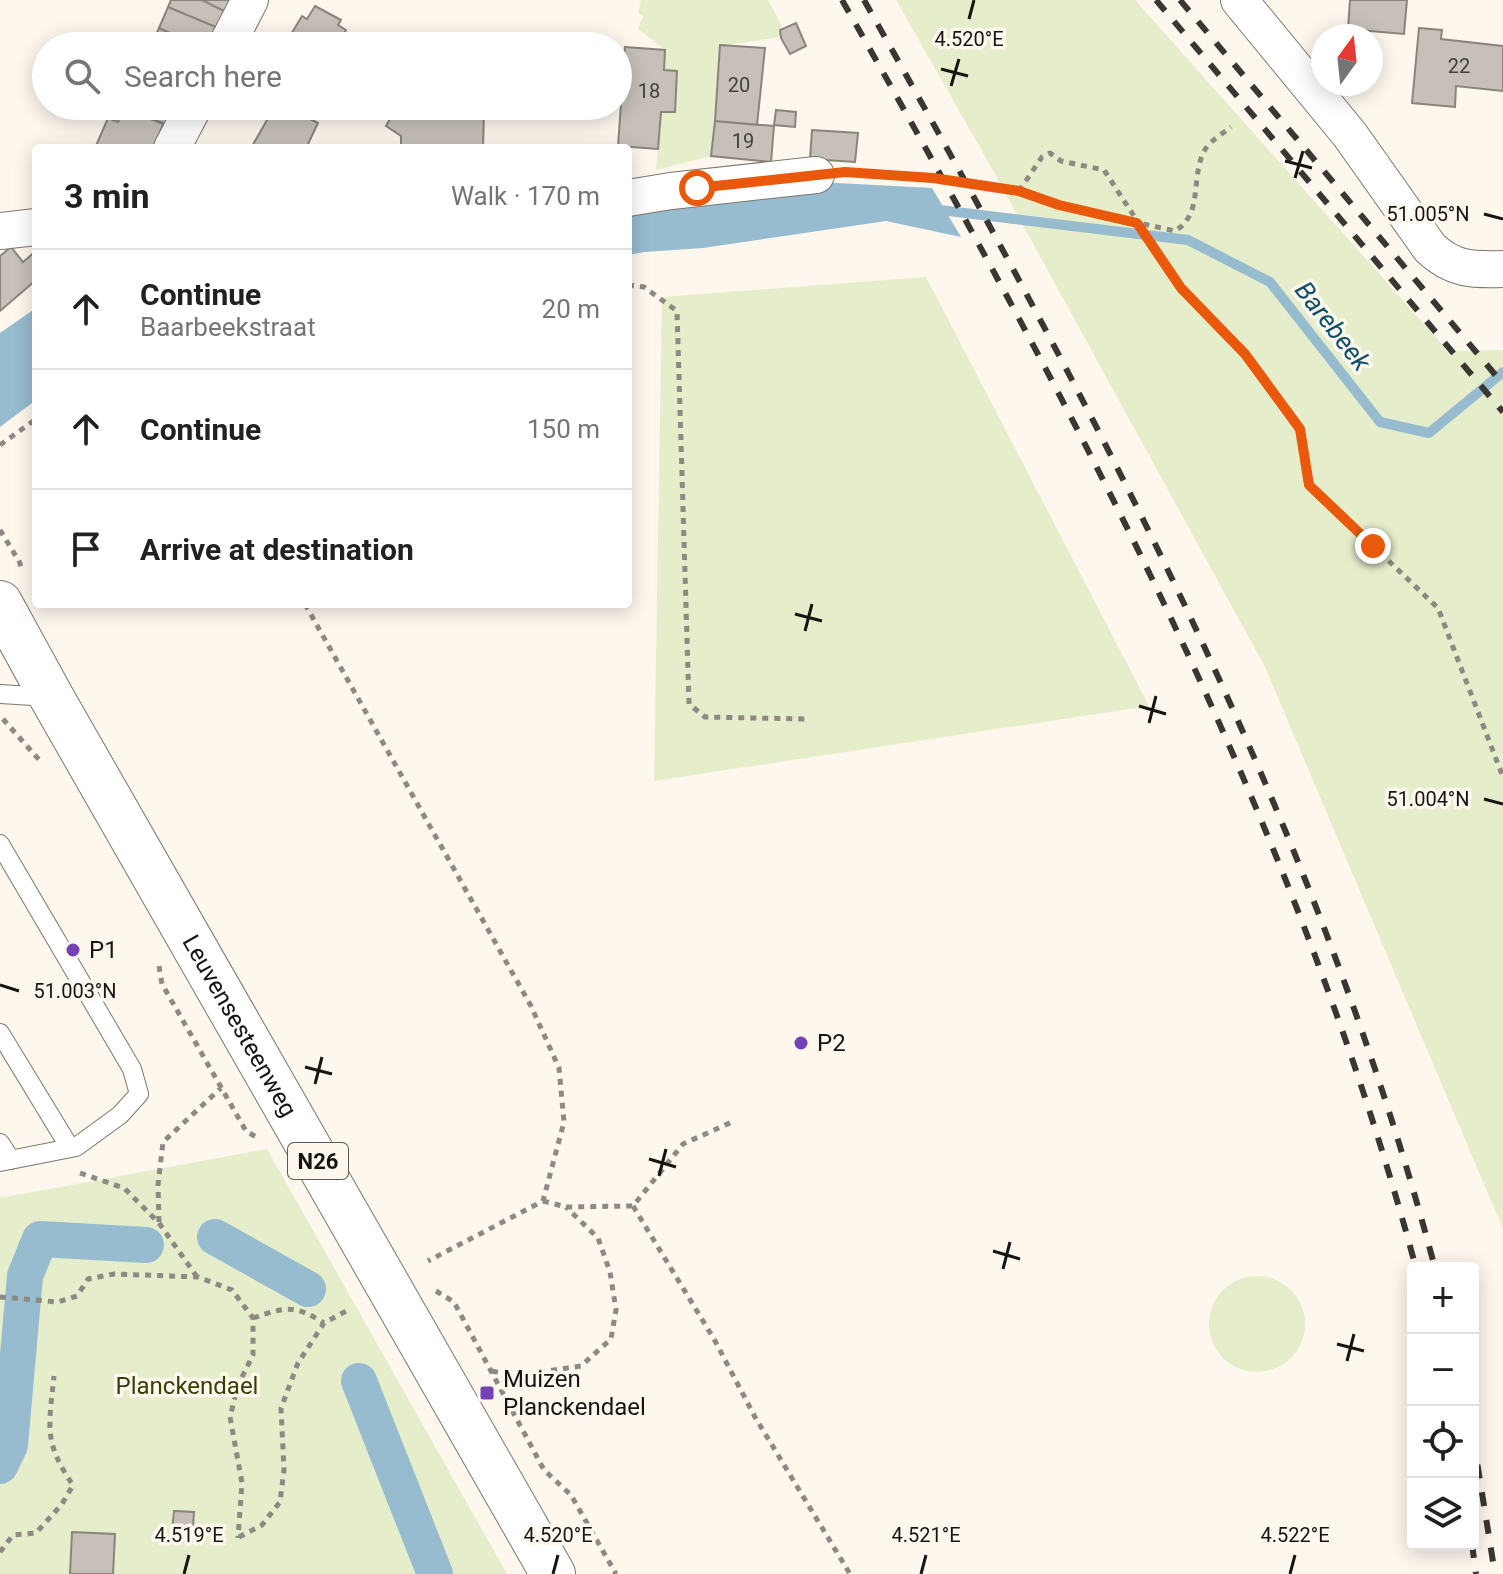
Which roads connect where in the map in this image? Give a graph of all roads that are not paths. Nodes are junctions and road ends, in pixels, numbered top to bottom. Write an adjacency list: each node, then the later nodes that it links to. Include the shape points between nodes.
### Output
1 (250, 0): 3 (street)
2 (1239, 0): 10 (street, via 1350,135 1430,248 1444,262)
3 (233, 32)
4 (187, 120): 5 (street)
5 (174, 144)
6 (816, 175): 7 (street)
7 (632, 197)
8 (32, 227): 9 (street)
9 (0, 231)
10 (1498, 270)
11 (3, 616): 13 (main road, Leuvensesteenweg / N26)
12 (0, 694): 13 (lane)
13 (52, 698): 19 (main road, Leuvensesteenweg / N26)
14 (0, 844): 17 (lane, via 132,1069 139,1094 120,1115)
15 (0, 1033): 17 (lane)
16 (0, 1143): 18 (lane)
17 (70, 1148): 18 (lane)
18 (5, 1161)
19 (553, 1574)

